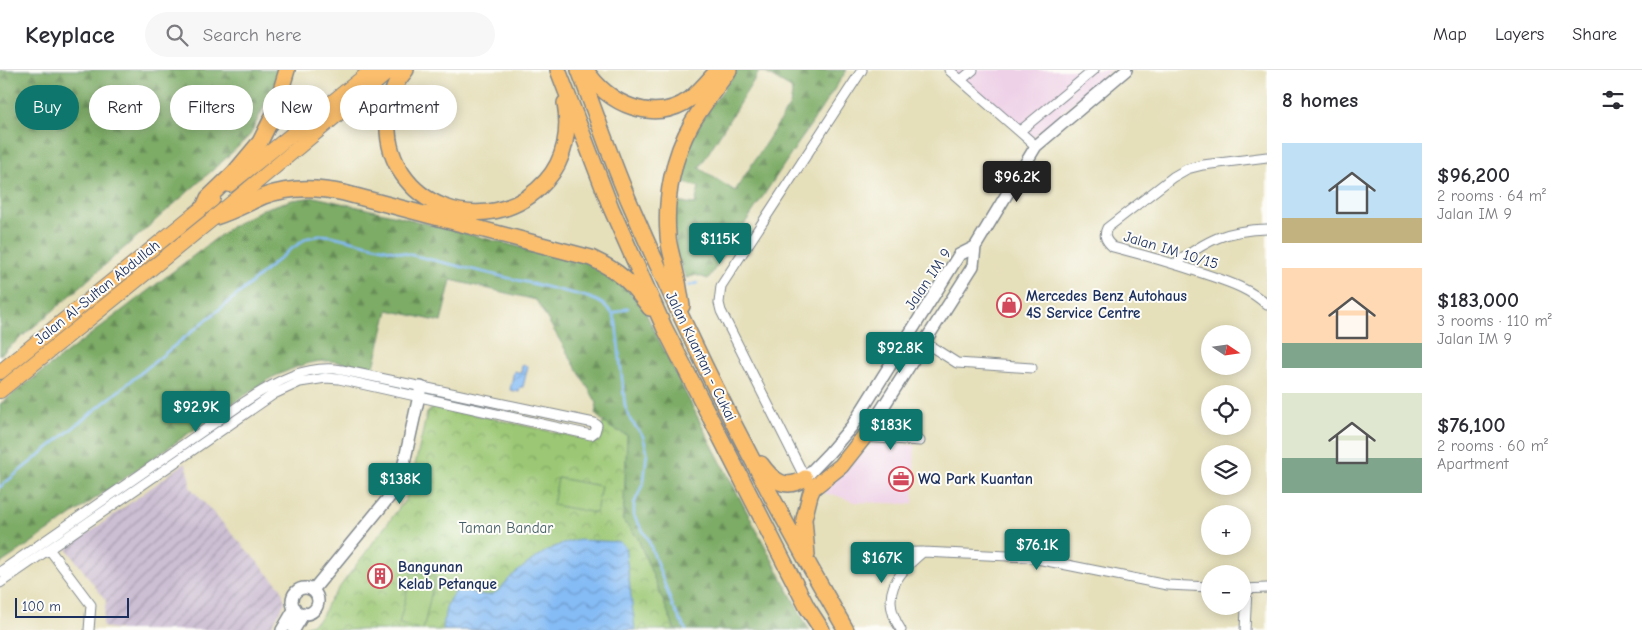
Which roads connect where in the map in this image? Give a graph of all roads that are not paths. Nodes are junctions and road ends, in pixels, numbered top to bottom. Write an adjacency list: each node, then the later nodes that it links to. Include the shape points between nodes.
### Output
1 (287, 70): 19 (highway, via 273,116 260,142)
2 (372, 70): 19 (main road, Jalan Al-Sultan Abdullah)
3 (391, 70): 20 (main road, Jalan Al-Sultan Abdullah)
4 (406, 70): 14 (highway, via 395,87 389,107 387,132 391,152 400,169 422,195 454,211 470,214 511,207 526,199 550,177 564,148 566,132 567,113)
5 (579, 70): 29 (highway, Jalan Kuantan - Cukai, via 631,207)
6 (586, 70): 7 (highway, via 600,89 614,100 649,111 675,107 688,100)
7 (717, 70)
8 (729, 70): 29 (highway, via 690,126 671,181 668,236)
9 (862, 70): 41 (street, via 721,286 721,311)
10 (949, 70): 15 (street)
11 (973, 70): 15 (street)
12 (1094, 70): 16 (street)
13 (1126, 70): 17 (street, Jalan IM 9)
14 (559, 74): 30 (highway, Jalan Kuantan - Cukai, via 611,208)
15 (961, 80): 16 (street)
16 (1020, 132): 17 (street)
17 (1036, 146): 22 (street, Jalan IM 9)
18 (1267, 157): 23 (street, Jalan IM 10/15, via 1188,169 1107,228 1105,238 1113,247)
19 (205, 205): 33 (main road, Jalan Al-Sultan Abdullah)
20 (215, 217): 30 (highway, via 280,191 321,188 344,193 591,258 612,267 627,280); 34 (main road, Jalan Al-Sultan Abdullah)
21 (1267, 229): 23 (street, via 1238,231 1218,237 1200,245)
22 (975, 247): 24 (street, Jalan IM 9, via 959,256); 25 (street, Jalan IM 9, via 973,266)
23 (1175, 264): 28 (street, Jalan IM 10/15, via 1241,287)
24 (951, 269): 25 (street, via 963,270); 26 (street, Jalan IM 9)
25 (966, 277): 27 (street, Jalan IM 9)
26 (944, 280): 27 (street); 41 (street, Jalan IM 9, via 852,426)
27 (958, 290): 31 (street, Jalan IM 9)
28 (1267, 305)
29 (685, 325): 36 (highway, Jalan Kuantan - Cukai)
30 (664, 327): 58 (highway, Jalan Kuantan - Cukai)
31 (924, 342): 32 (street, via 957,363); 37 (street, Jalan IM 9)
32 (1032, 368)
33 (0, 372)
34 (0, 391)
35 (420, 392): 35 (street, via 594,423 595,432 592,435); 39 (street, via 337,369 297,374 266,388); 40 (street, via 339,378 300,382 274,394); 52 (street, via 395,490)
36 (731, 420): 41 (highway, via 774,479 792,485); 46 (highway, Jalan Kuantan - Cukai)
37 (864, 438): 38 (street); 46 (highway, via 841,466 810,494 804,519)
38 (920, 441)
39 (186, 442): 40 (street); 42 (street)
40 (192, 451): 42 (street)
41 (805, 478)
42 (56, 539): 43 (street); 47 (street)
43 (49, 549): 48 (street); 55 (street, via 91,605)
44 (923, 552): 45 (street); 49 (street, via 1027,557 1167,585); 60 (street, via 906,566 893,588 892,610)
45 (862, 553)
46 (808, 565): 59 (highway, Jalan Kuantan - Cukai)
47 (0, 572)
48 (0, 583)
49 (1201, 587)
50 (1267, 588): 51 (street)
51 (1251, 589)
52 (313, 590): 53 (street, via 317,596 317,607 312,612); 53 (street, via 302,588 296,592 293,602)
53 (300, 611): 56 (street); 57 (street)
54 (1245, 615): 61 (street)
55 (89, 630)
56 (282, 630)
57 (294, 630)
58 (822, 630)
59 (846, 630)
60 (901, 630)
61 (1245, 630)

